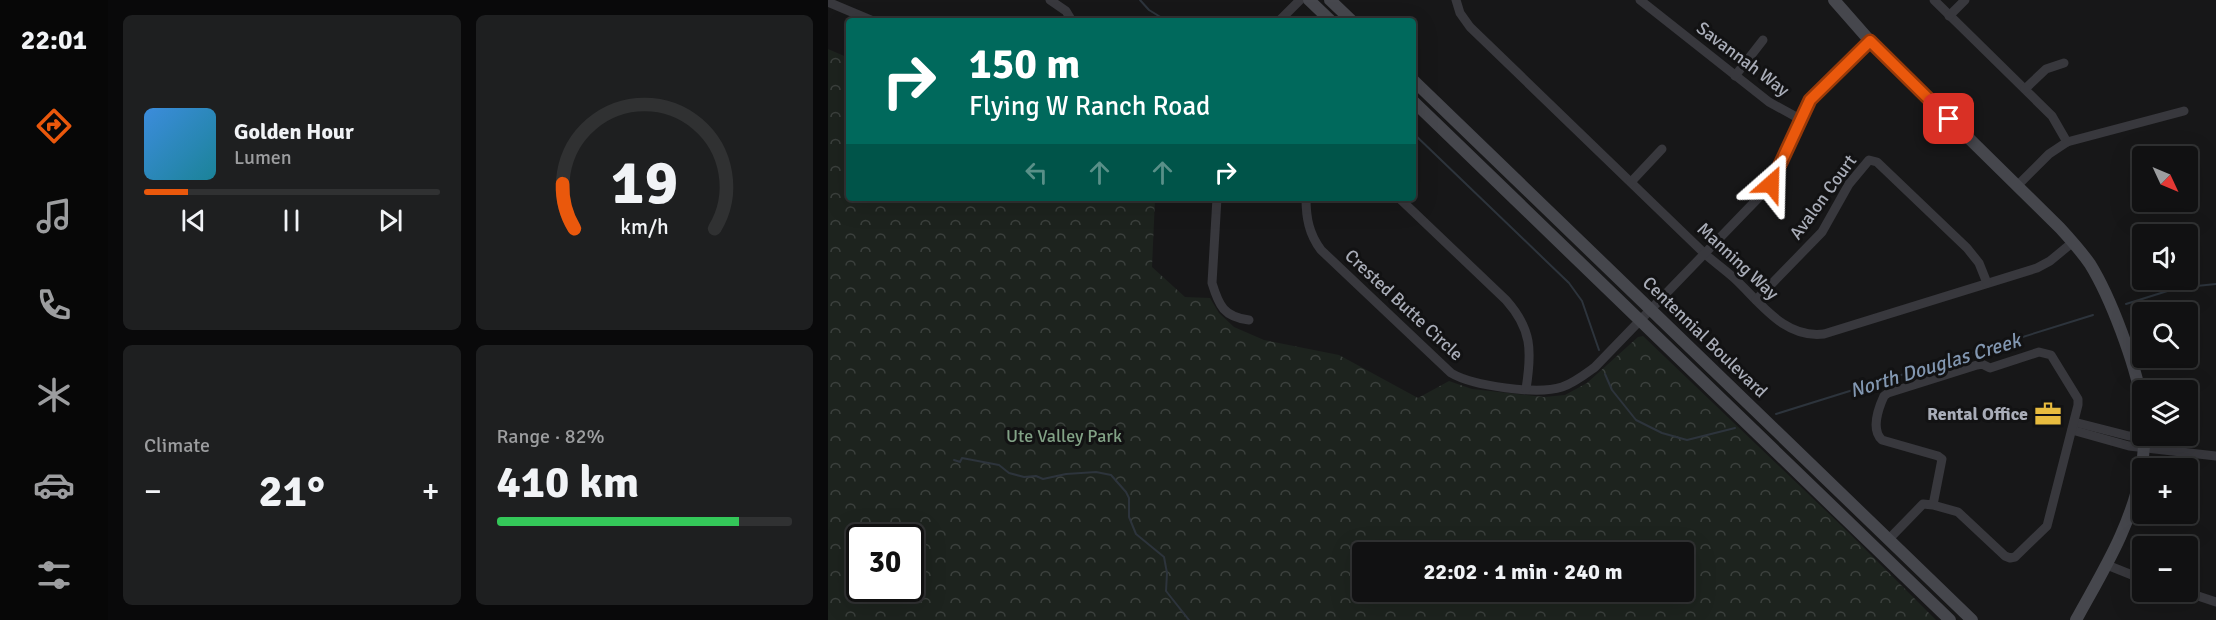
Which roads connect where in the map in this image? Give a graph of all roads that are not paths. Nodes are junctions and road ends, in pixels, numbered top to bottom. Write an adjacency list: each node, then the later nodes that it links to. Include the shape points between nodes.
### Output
1 (1050, 0): 13 (street)
2 (1300, 0): 14 (street)
3 (1309, 0): 15 (main road)
4 (1330, 0): 16 (main road)
5 (1456, 0): 28 (street, Manning Way, via 1470,27)
6 (1834, 0): 18 (main road)
7 (1934, 0): 11 (street)
8 (1965, 0): 11 (street)
9 (828, 2): 12 (street)
10 (1646, 2): 20 (street, Savannah Way)
11 (1949, 16): 22 (street)
12 (866, 18)
13 (1070, 18)
14 (1282, 18)
15 (1327, 18)
16 (1349, 18)
17 (1763, 40): 20 (street)
18 (1870, 41): 25 (street, Crested Butte Circle, via 1816,93); 29 (main road)
19 (2064, 63): 22 (street, via 2046,69)
20 (1735, 76): 25 (street, Savannah Way)
21 (1416, 83): 37 (main road, Centennial Boulevard)
22 (2025, 90): 26 (street, via 2059,124)
23 (1416, 104): 39 (main road, Centennial Boulevard)
24 (2184, 111): 26 (street)
25 (1800, 119): 34 (street, Crested Butte Circle, via 1771,184)
26 (2067, 142): 29 (street)
27 (1662, 149): 28 (street)
28 (1631, 182): 34 (street, Manning Way)
29 (2017, 186): 33 (main road)
30 (1217, 201): 38 (street, via 1214,289 1227,314)
31 (1306, 201): 41 (street, Crested Butte Circle, via 1307,222 1321,250 1442,367 1477,384)
32 (1402, 201): 41 (street, via 1521,319 1530,352)
33 (2073, 242): 35 (street, Manning Way, via 2044,265); 40 (main road, via 2107,300)
34 (1705, 254): 36 (street, Manning Way); 37 (street, Crested Butte Circle)
35 (1987, 283): 36 (street, Manning Way, via 1815,336 1789,329); 36 (street, Avalon Court, via 1967,248 1877,162 1869,160 1849,184 1822,232)
36 (1756, 300)
37 (1651, 310): 39 (street, Crested Butte Circle); 48 (main road, Centennial Boulevard)
38 (1249, 320)
39 (1640, 322): 41 (street, Crested Butte Circle, via 1595,367 1575,381 1553,389); 53 (main road, Centennial Boulevard)
40 (2136, 380)
41 (1526, 388)
42 (2073, 426): 43 (street); 46 (street, via 2047,526 2015,557 2005,556 1958,512); 46 (street, via 2078,399 2046,353 1990,368 1977,365 1888,393 1882,401 1877,436 1942,459)
43 (2132, 445)
44 (2169, 446): 45 (street)
45 (2216, 456)
46 (1933, 505): 48 (street, via 1918,507)
47 (2132, 510): 49 (main road)
48 (1888, 540): 54 (main road, Centennial Boulevard)
49 (2107, 565): 50 (street); 55 (main road)
50 (2132, 575)
51 (2198, 596): 52 (street)
52 (2216, 602)
53 (1950, 620)
54 (1972, 620)
55 (2076, 620)

